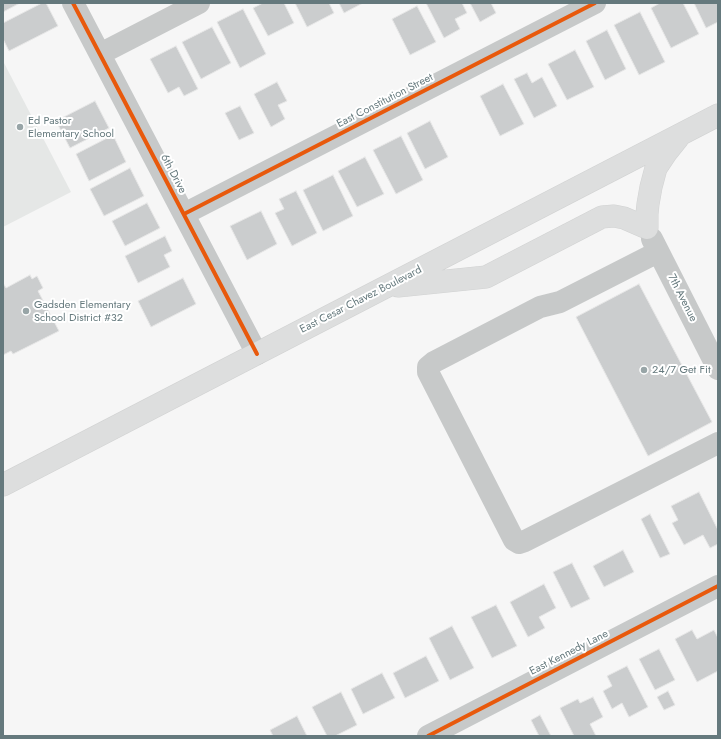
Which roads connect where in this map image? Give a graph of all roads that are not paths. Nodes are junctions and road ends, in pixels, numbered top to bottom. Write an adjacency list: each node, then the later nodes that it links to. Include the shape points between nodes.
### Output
1 (73, 3): 4 (street, 6th Drive)
2 (199, 3): 4 (street)
3 (595, 3): 7 (street, East Constitution Street)
4 (100, 54): 7 (street, 6th Drive)
5 (718, 115): 6 (highway, East Cesar Chavez Boulevard)
6 (683, 133): 8 (highway, via 656,168 646,214); 10 (highway, East Cesar Chavez Boulevard)
7 (184, 214): 11 (street, 6th Drive)
8 (647, 228): 9 (street, 7th Avenue); 10 (highway, via 624,218 602,217 486,277)
9 (658, 252): 12 (street, 7th Avenue); 13 (street, via 434,362 428,367 428,372 514,540 519,543)
10 (387, 287): 11 (highway, East Cesar Chavez Boulevard)
11 (257, 354): 14 (highway, East Cesar Chavez Boulevard)
12 (718, 369)
13 (718, 443)
14 (3, 486)
15 (718, 586): 16 (street, East Kennedy Lane)
16 (432, 735)

